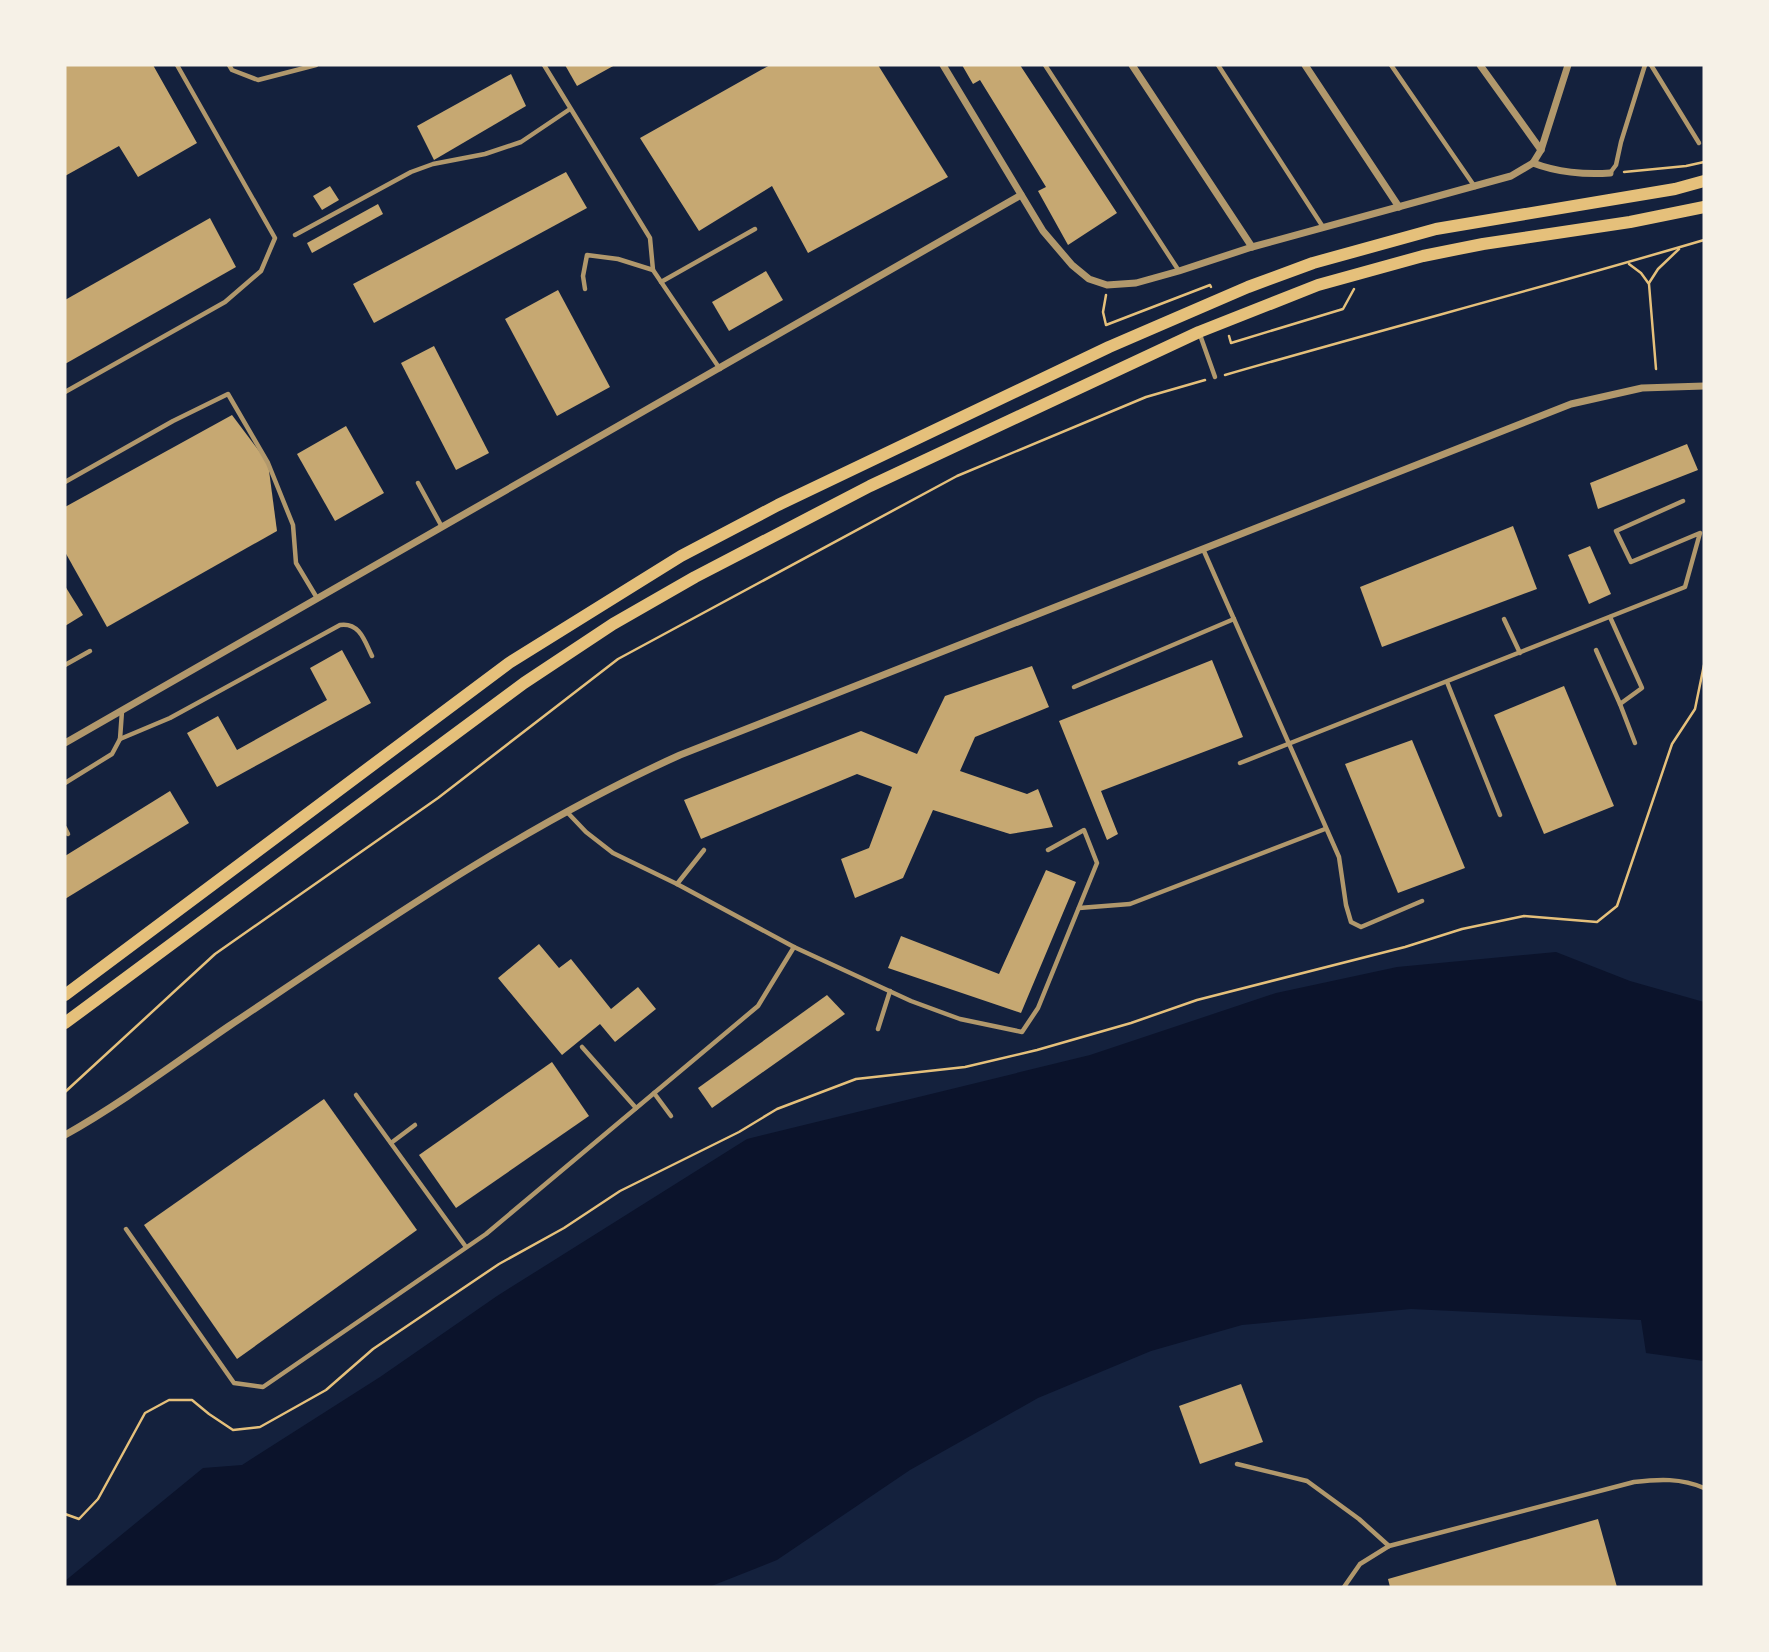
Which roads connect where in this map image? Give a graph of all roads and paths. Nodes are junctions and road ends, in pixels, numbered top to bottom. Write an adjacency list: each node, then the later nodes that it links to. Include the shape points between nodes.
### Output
1 (177, 65): 43 (lane, via 275,237 261,271 225,302)
2 (229, 65): 3 (lane, via 258,80)
3 (316, 65)
4 (544, 65): 15 (lane)
5 (943, 65): 23 (street)
6 (1045, 65): 34 (lane)
7 (1132, 65): 30 (street)
8 (1218, 65): 26 (lane)
9 (1305, 65): 25 (street)
10 (1391, 65): 22 (lane)
11 (1480, 65): 17 (street)
12 (1645, 65): 20 (lane)
13 (1651, 65): 16 (lane)
14 (1567, 66): 17 (street)
15 (570, 109): 28 (lane, via 521,142 411,172); 33 (lane, via 650,238)
16 (1699, 143)
17 (1541, 150): 19 (street)
18 (1704, 162): 20 (path)
19 (1533, 163): 20 (street); 22 (street, via 1511,176)
20 (1610, 173)
21 (1704, 181): 79 (main road, via 1436,229 1313,263 1119,342 823,482 681,556 509,663)
22 (1475, 187): 25 (street)
23 (1021, 195): 34 (street, via 1043,231 1088,279 1107,285 1136,283); 39 (street)
24 (1704, 207): 38 (main road, via 1423,256 1318,285)
25 (1399, 208): 26 (street)
26 (1323, 227): 30 (street)
27 (755, 229): 35 (lane)
28 (295, 235)
29 (1704, 240): 31 (path)
30 (1252, 247): 34 (street)
31 (1682, 247): 32 (path); 36 (path)
32 (1629, 264): 36 (path); 41 (path)
33 (653, 270): 35 (lane); 37 (lane, via 587,255)
34 (1179, 271)
35 (661, 282): 39 (lane)
36 (1649, 284): 40 (path)
37 (585, 289)
38 (1199, 332): 41 (lane); 80 (main road, via 870,486 613,624 524,682)
39 (720, 369): 47 (street)
40 (1656, 369)
41 (1215, 377): 83 (path, via 1146,397 957,476 618,659 438,798 215,954)
42 (1704, 386): 48 (street, via 1642,388 1571,404)
43 (65, 392)
44 (65, 482): 49 (lane, via 228,394 268,463 293,525 296,563)
45 (418, 483): 47 (lane)
46 (1683, 501): 50 (lane, via 1616,531 1630,562 1700,533 1685,587)
47 (442, 528): 49 (street)
48 (1203, 549): 51 (lane); 69 (street, via 680,755)
49 (318, 598): 62 (street)
50 (1610, 617): 55 (lane); 61 (lane, via 1642,688)
51 (1234, 618): 60 (lane); 66 (lane)
52 (1504, 619): 55 (lane)
53 (1596, 650): 61 (lane)
54 (90, 651): 58 (lane)
55 (1520, 653): 59 (lane)
56 (373, 656): 63 (lane, via 356,627 340,625 170,718)
57 (1704, 664): 95 (path, via 1695,709 1672,744 1617,906 1597,922 1524,916 1462,929 1197,1000 1037,1050 965,1067 856,1079 777,1109 620,1191 499,1264 373,1349 326,1390 260,1427 233,1430 192,1400 169,1400 145,1413 98,1499 79,1519)
58 (65, 665)
59 (1447, 682): 66 (lane); 70 (lane)
60 (1074, 687)
61 (1620, 704): 65 (lane)
62 (122, 710): 63 (lane); 64 (street)
63 (120, 739): 68 (lane, via 112,754)
64 (65, 743)
65 (1635, 743)
66 (1289, 745): 67 (lane); 71 (lane)
67 (1240, 763)
68 (65, 783)
69 (567, 812): 74 (lane, via 613,853); 89 (street, via 359,938)
70 (1500, 815)
71 (1325, 829): 75 (lane, via 1339,857 1351,922 1361,927); 76 (lane, via 1130,904)
72 (1048, 849): 76 (lane, via 1084,830 1097,863)
73 (704, 850): 74 (lane)
74 (677, 884): 77 (lane)
75 (1422, 901)
76 (1079, 908): 78 (lane, via 1038,1008 1022,1032 960,1019)
77 (794, 947): 78 (lane); 84 (lane, via 758,1006)
78 (890, 991): 81 (lane)
79 (65, 995)
80 (65, 1023)
81 (878, 1029)
82 (582, 1047): 86 (lane)
83 (65, 1092)
84 (654, 1093): 86 (lane); 87 (lane)
85 (356, 1095): 90 (lane)
86 (636, 1108): 92 (lane)
87 (671, 1116)
88 (415, 1125): 90 (lane)
89 (65, 1135)
90 (391, 1143): 92 (lane)
91 (126, 1229): 92 (lane, via 234,1383 263,1387)
92 (466, 1247)
93 (1237, 1464): 96 (lane, via 1307,1481)
94 (1704, 1488): 96 (lane, via 1662,1479 1634,1482)
95 (65, 1514)
96 (1389, 1546): 97 (lane, via 1360,1564)
97 (1343, 1587)

